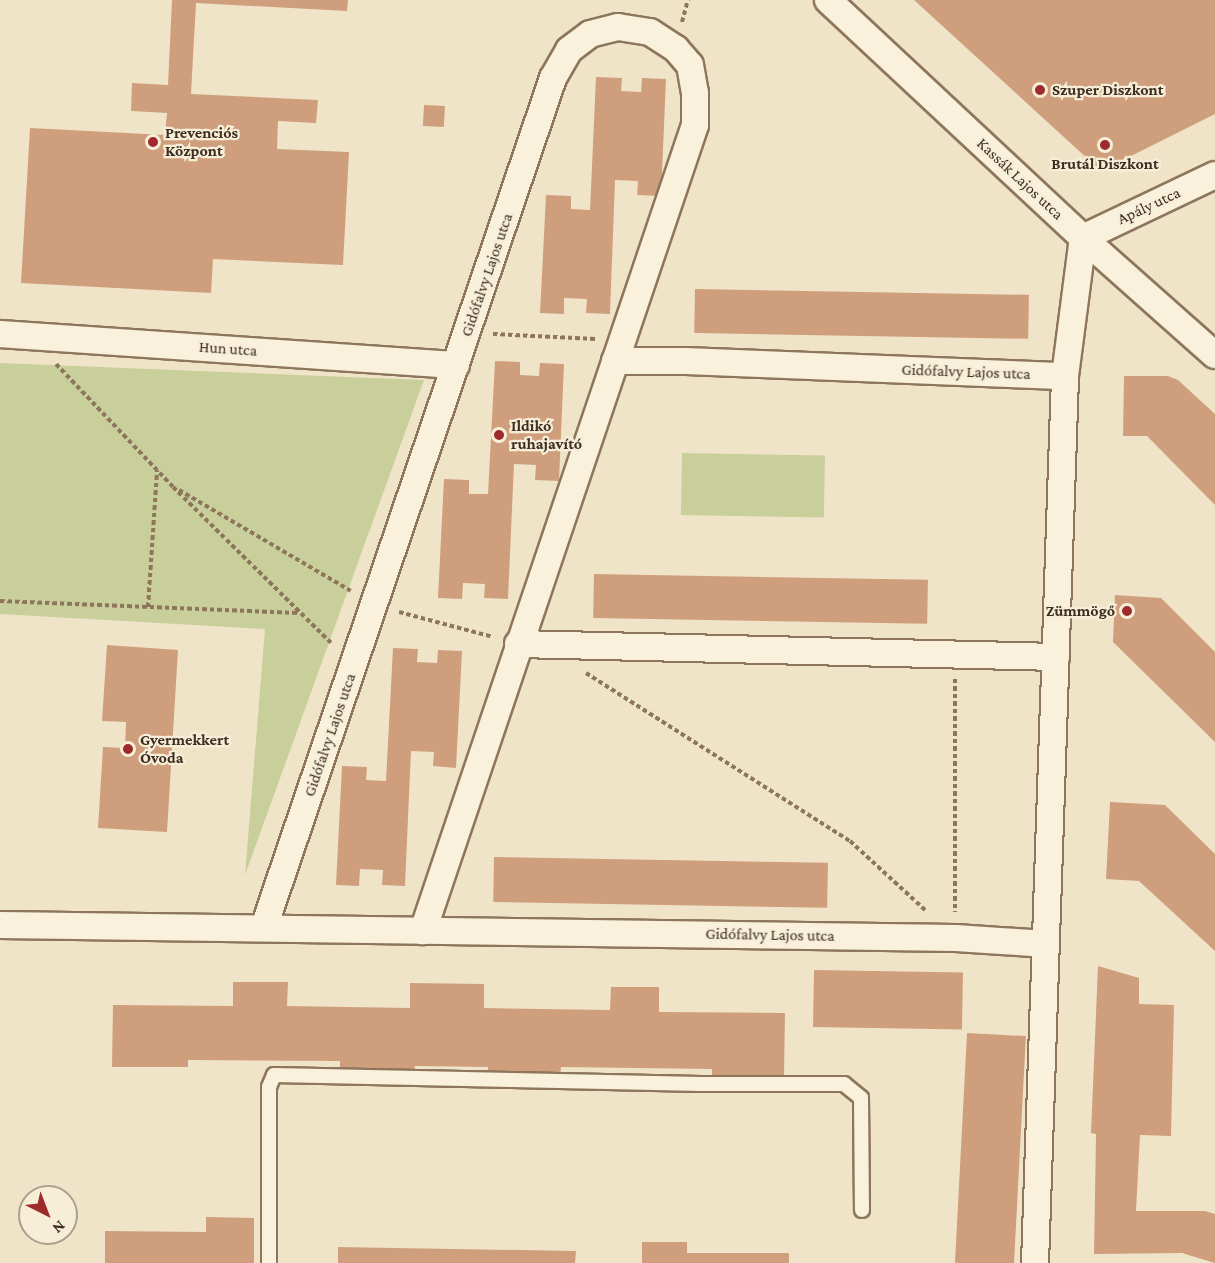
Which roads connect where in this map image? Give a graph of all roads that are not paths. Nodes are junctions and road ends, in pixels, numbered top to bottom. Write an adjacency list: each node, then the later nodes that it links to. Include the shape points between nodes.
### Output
1 (828, 0): 3 (street, Kassák Lajos utca)
2 (1215, 175): 3 (street, Apály utca)
3 (1083, 238): 6 (street, Kassák Lajos utca); 8 (street)
4 (0, 334): 7 (street, Hun utca)
5 (618, 350): 7 (street, Gidófalvy Lajos utca, via 695,125 690,65 676,49 650,32 618,27 590,34 569,50 553,78); 8 (street, Gidófalvy Lajos utca, via 686,361); 9 (street, Gidófalvy Lajos utca)
6 (1215, 355)
7 (456, 365): 12 (street, Gidófalvy Lajos utca)
8 (1065, 376): 10 (street)
9 (518, 644): 10 (street); 13 (street, Gidófalvy Lajos utca)
10 (1056, 657): 14 (street)
11 (0, 925): 12 (street, Gidófalvy Lajos utca)
12 (264, 927): 13 (street, Gidófalvy Lajos utca)
13 (423, 931): 14 (street, Gidófalvy Lajos utca, via 956,938)
14 (1046, 944): 17 (street)
15 (862, 1210): 16 (lane, via 861,1098 844,1084 274,1075 269,1087)
16 (269, 1263)
17 (1035, 1263)

